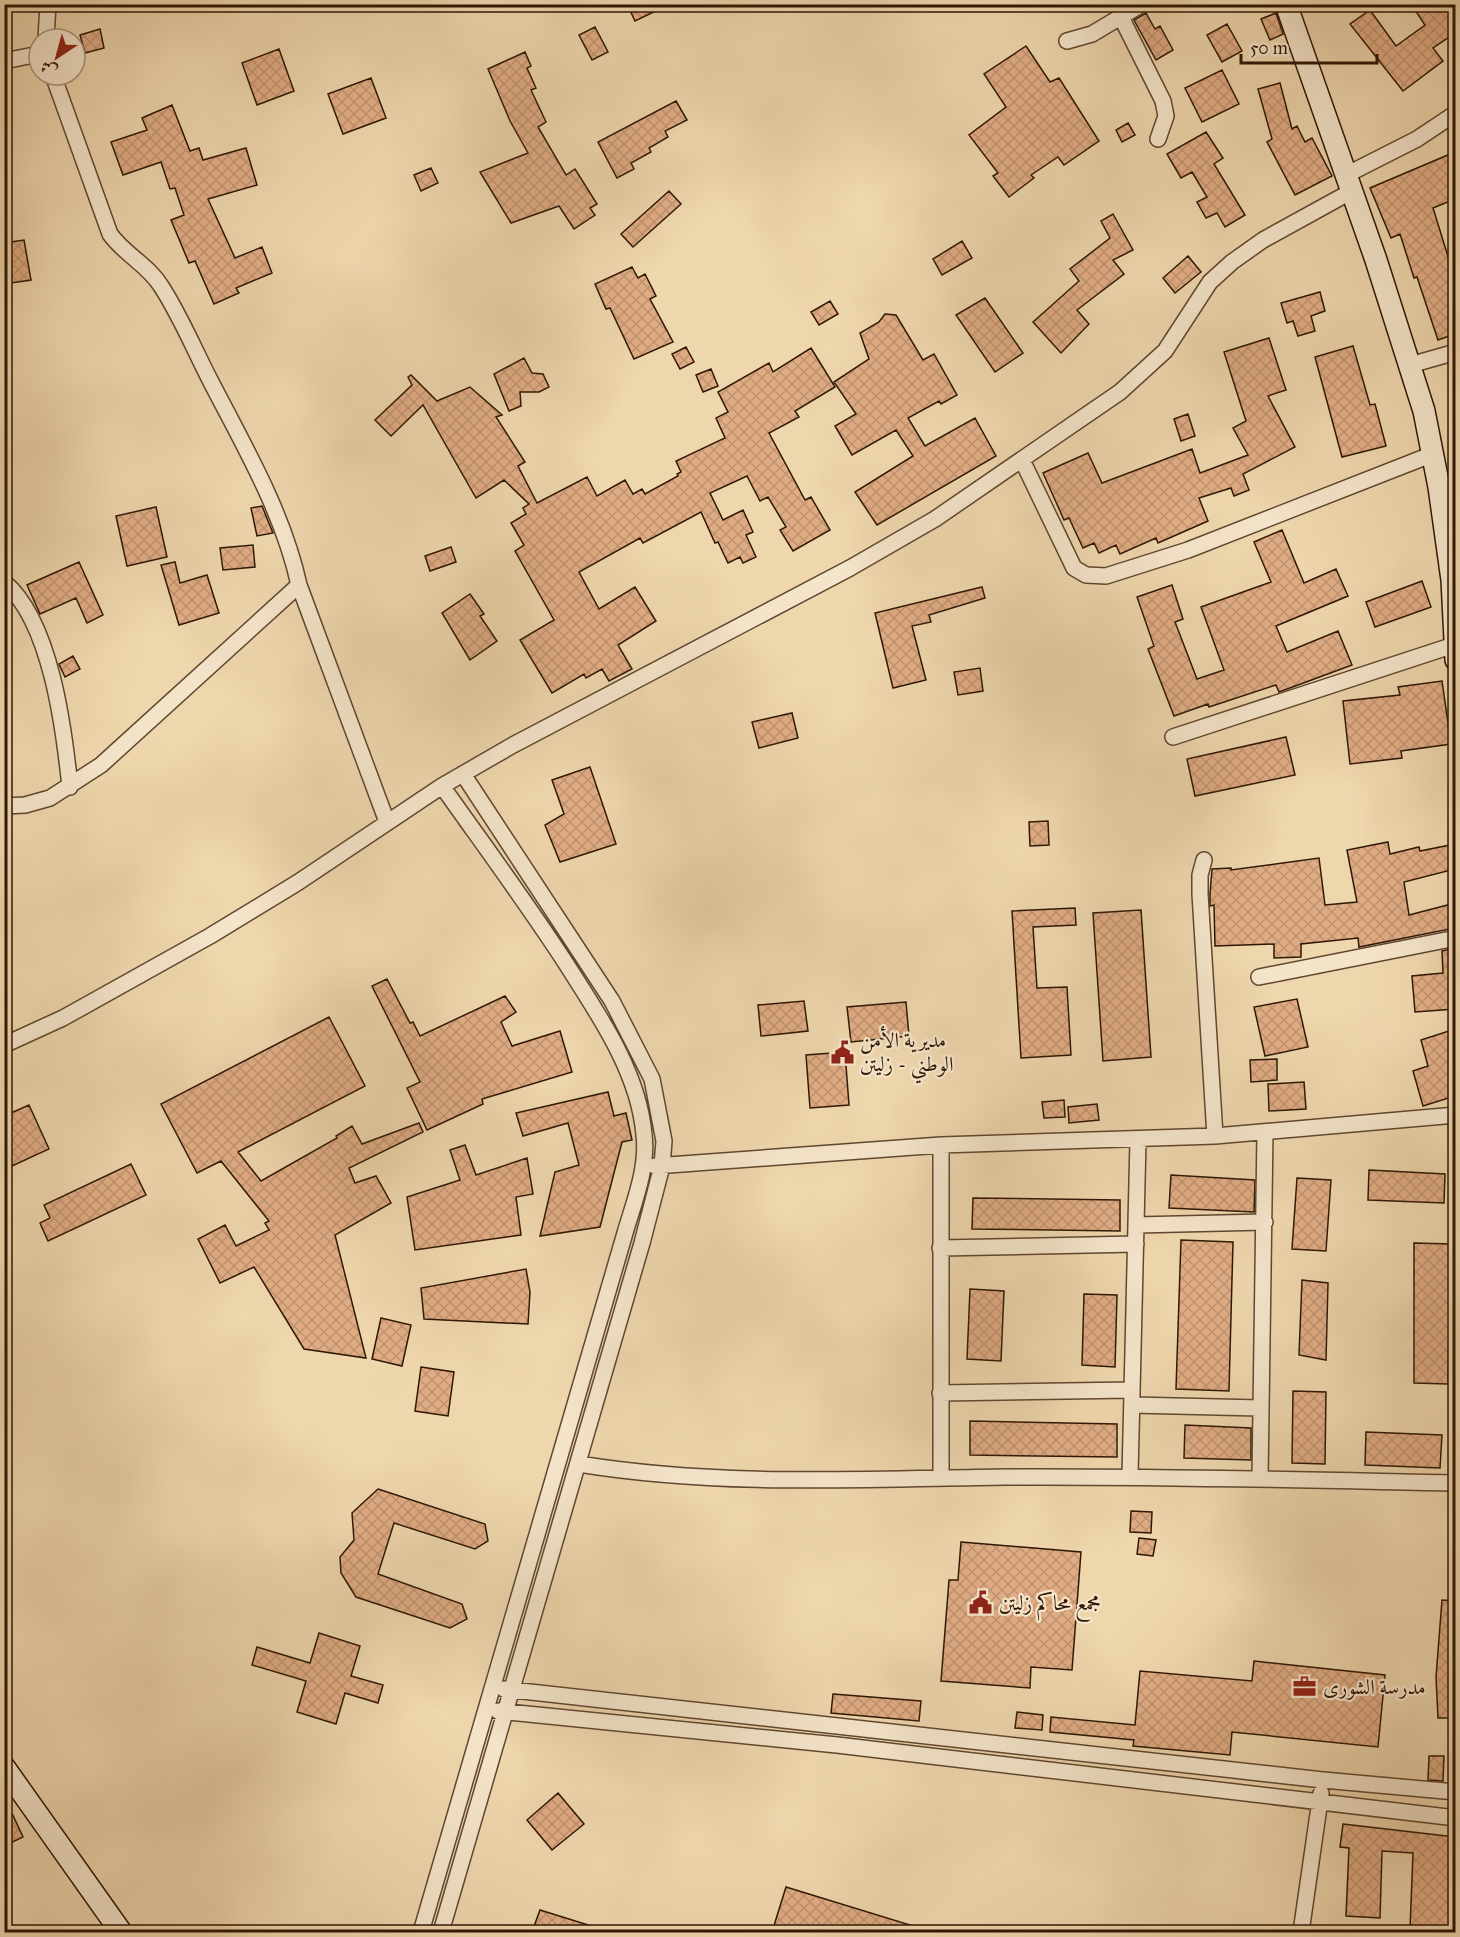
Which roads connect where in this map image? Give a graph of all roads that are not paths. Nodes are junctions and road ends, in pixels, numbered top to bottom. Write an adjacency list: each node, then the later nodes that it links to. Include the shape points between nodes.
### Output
1 (48, 4): 5 (street)
2 (1142, 4): 4 (street)
3 (1286, 4): 12 (street)
4 (1121, 17): 6 (street, via 1092,34); 11 (street, via 1163,101 1166,116)
5 (47, 27)
6 (1067, 41)
7 (27, 56): 8 (street)
8 (4, 61)
9 (57, 87): 19 (street, via 110,234 161,286 253,465 290,546)
10 (1455, 113): 12 (street)
11 (1158, 139)
12 (1349, 183): 14 (street); 16 (street, via 1232,262 1210,282 1165,351 1120,392)
13 (1455, 352): 14 (street)
14 (1410, 365): 15 (street)
15 (1432, 454): 16 (street, via 1188,550 1106,576 1086,575 1074,568); 17 (street)
16 (1022, 460): 22 (street, via 935,519 850,568)
17 (1450, 530): 20 (street)
18 (4, 582): 24 (street, via 27,608 41,642 64,730)
19 (299, 585): 24 (street, via 101,765); 26 (street)
20 (1455, 652): 21 (street)
21 (1173, 737)
22 (463, 774): 23 (street); 36 (street, via 612,1001 652,1079 664,1141)
23 (442, 786): 26 (street); 37 (street, via 593,1006 634,1084 645,1137)
24 (70, 787): 25 (street, via 25,806)
25 (4, 806)
26 (387, 822): 30 (street, via 210,936 63,1018)
27 (1204, 860): 33 (street, via 1200,894)
28 (1455, 938): 29 (street)
29 (1259, 977)
30 (4, 1045)
31 (1455, 1114): 32 (street)
32 (1265, 1132): 33 (street); 38 (street)
33 (1215, 1136): 34 (street)
34 (1138, 1140): 35 (street); 39 (street)
35 (941, 1145): 36 (street); 41 (street)
36 (662, 1166): 37 (street); 45 (street)
37 (643, 1167): 50 (street)
38 (1264, 1222): 39 (street); 44 (street)
39 (1136, 1225): 40 (street)
40 (1136, 1244): 41 (street); 43 (street)
41 (940, 1248): 42 (street)
42 (940, 1393): 43 (street); 47 (street)
43 (1132, 1397): 44 (street); 46 (street)
44 (1260, 1408): 48 (street)
45 (579, 1464): 47 (street, via 634,1473 709,1478); 51 (street)
46 (1130, 1476): 47 (street); 48 (street)
47 (941, 1478)
48 (1260, 1479): 49 (street)
49 (1455, 1483)
50 (493, 1688): 51 (street); 52 (street)
51 (513, 1690): 53 (street); 54 (street)
52 (486, 1709): 53 (street); 62 (street)
53 (507, 1712): 55 (street); 63 (street)
54 (839, 1728): 55 (street); 57 (street)
55 (837, 1745): 59 (street)
56 (4, 1767): 61 (street)
57 (1323, 1780): 58 (street); 59 (street)
58 (1455, 1792)
59 (1319, 1803): 60 (street); 64 (street)
60 (1455, 1818)
61 (121, 1932)
62 (421, 1932)
63 (441, 1932)
64 (1301, 1932)

